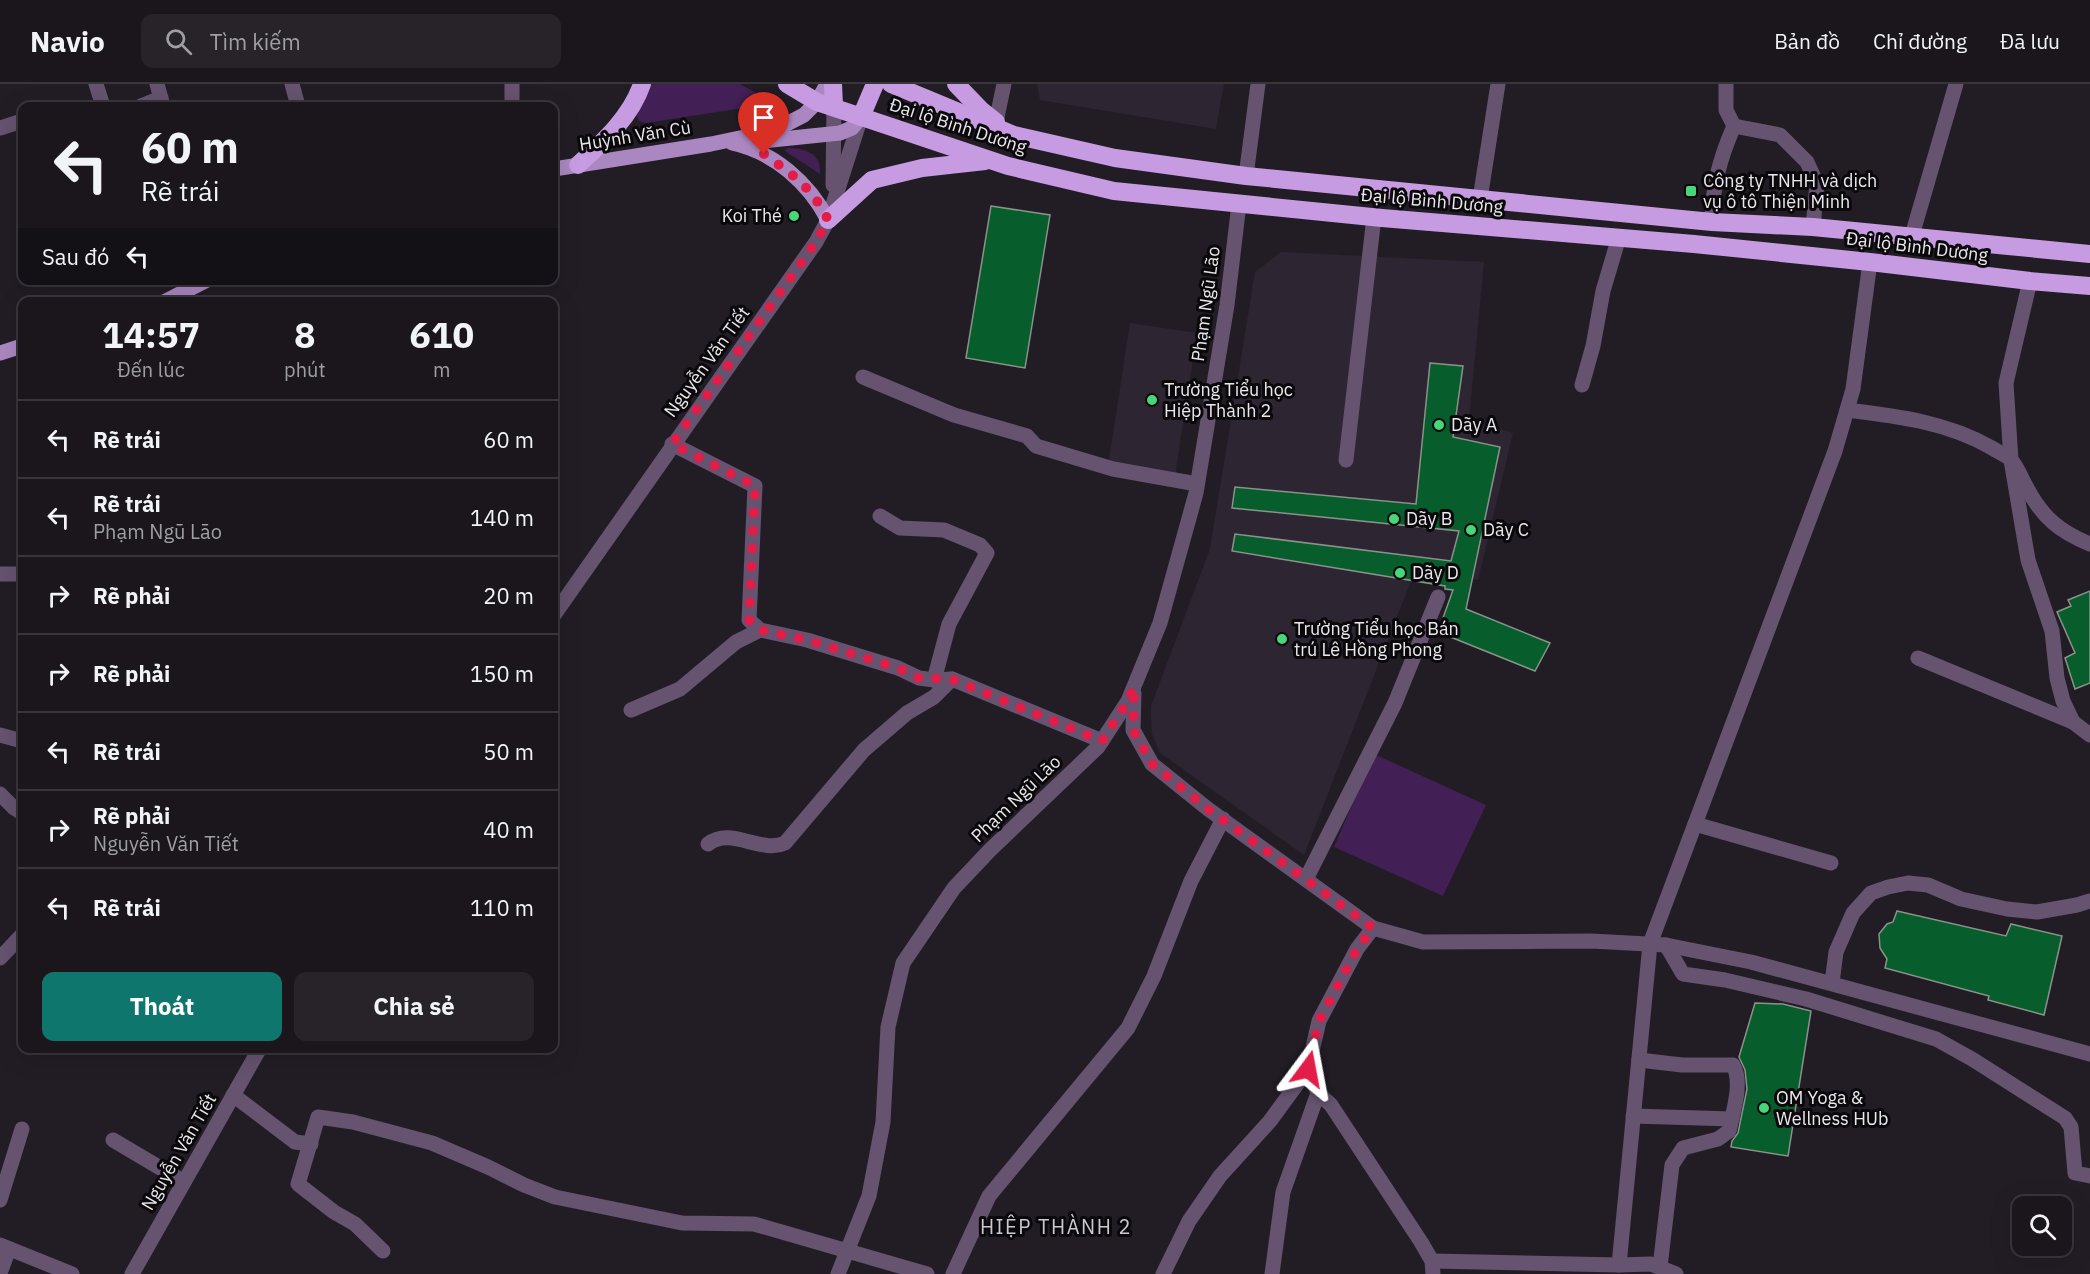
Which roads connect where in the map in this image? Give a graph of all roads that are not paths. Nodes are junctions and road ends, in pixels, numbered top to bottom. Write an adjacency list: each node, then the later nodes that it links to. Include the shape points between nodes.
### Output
1 (96, 84): 16 (street)
2 (292, 84): 17 (street)
3 (512, 84): 18 (street)
4 (642, 84): 29 (highway, via 615,129)
5 (787, 84): 19 (highway, Đại lộ Bình Dương)
6 (827, 84): 19 (main road)
7 (833, 84): 19 (highway)
8 (874, 84): 20 (highway)
9 (891, 84): 26 (highway, Đại lộ Bình Dương)
10 (956, 84): 22 (highway)
11 (1004, 84): 22 (street)
12 (1258, 84): 31 (street)
13 (1498, 84): 32 (street)
14 (1726, 84): 23 (street, via 1726,110)
15 (1956, 84): 39 (street)
16 (102, 102)
17 (297, 102)
18 (512, 102)
19 (826, 104): 20 (highway, Đại lộ Bình Dương); 25 (street); 27 (main road, via 773,131)
20 (861, 117): 25 (main road, via 852,128); 28 (highway, Đại lộ Bình Dương); 35 (street, Nguyễn Văn Tiết)
21 (18, 122): 24 (street)
22 (996, 122): 26 (highway)
23 (1734, 126): 36 (street, via 1720,159 1712,194); 37 (street, via 1780,135 1807,162 1817,184)
24 (0, 128)
25 (834, 133): 27 (main road, via 781,140); 35 (street)
26 (1014, 135): 31 (highway, Đại lộ Bình Dương, via 1115,158)
27 (723, 141): 29 (main road, Huỳnh Văn Cù); 35 (main road, via 764,154 805,184)
28 (990, 160): 33 (highway, Đại lộ Bình Dương, via 1114,191); 35 (highway, via 922,168 872,180)
29 (578, 165): 30 (main road, Huỳnh Văn Cù)
30 (558, 168)
31 (1246, 176): 32 (highway, Đại lộ Bình Dương)
32 (1480, 199): 36 (highway, Đại lộ Bình Dương)
33 (1239, 204): 34 (highway, Đại lộ Bình Dương); 54 (street, Phạm Ngũ Lão, via 1227,305)
34 (1374, 217): 38 (highway, Đại lộ Bình Dương); 52 (street)
35 (828, 220): 51 (street, Nguyễn Văn Tiết)
36 (1712, 222): 37 (highway, Đại lộ Bình Dương)
37 (1813, 227): 39 (highway, Đại lộ Bình Dương)
38 (1619, 237): 41 (highway, Đại lộ Bình Dương); 49 (street)
39 (1911, 239): 40 (highway, Đại lộ Bình Dương)
40 (2090, 254)
41 (1870, 261): 42 (highway, Đại lộ Bình Dương); 50 (street)
42 (2030, 282): 44 (highway, Đại lộ Bình Dương); 53 (street, via 2006,383)
43 (198, 285): 45 (main road)
44 (2090, 286)
45 (175, 297)
46 (18, 347): 47 (main road)
47 (0, 353)
48 (863, 377): 54 (street, via 954,415 1027,436 1036,446 1113,469)
49 (1582, 385)
50 (1847, 410): 53 (street, via 1959,432); 75 (street)
51 (672, 444): 60 (street, Nguyễn Văn Tiết); 61 (street, via 755,486 749,620)
52 (1346, 460)
53 (2011, 460): 56 (street, via 2037,507 2066,535); 67 (street, via 2028,560 2052,630 2056,678)
54 (1197, 484): 65 (street, Phạm Ngũ Lão, via 1160,622)
55 (880, 516): 64 (street, via 900,528 944,530 980,545 987,554 949,624)
56 (2090, 544)
57 (0, 574): 58 (street)
58 (18, 574)
59 (1438, 597): 78 (street, via 1395,703)
60 (558, 609)
61 (760, 630): 64 (street, via 807,640); 66 (street, via 736,642 680,689)
62 (1918, 658): 67 (street)
63 (951, 679): 64 (street); 71 (street); 76 (street, via 934,697 907,713 864,750 785,843 769,847 725,838)
64 (934, 680)
65 (1134, 687): 71 (street, Phạm Ngũ Lão); 74 (street, via 1133,730 1152,764)
66 (631, 710)
67 (2073, 722): 69 (street)
68 (0, 735): 70 (street)
69 (2090, 735)
70 (18, 740)
71 (1102, 741): 102 (street, Phạm Ngũ Lão, via 954,888 903,963 888,1028 883,1122 869,1196)
72 (0, 794): 73 (street)
73 (18, 810)
74 (1223, 819): 78 (street); 111 (street, via 1191,881 1154,976 1128,1028 989,1196)
75 (1695, 824): 77 (street); 82 (street)
76 (708, 844)
77 (1831, 863)
78 (1306, 879): 80 (street)
79 (2090, 901): 85 (street, via 2037,912 1961,899 1928,885 1888,887 1871,893 1853,913 1836,952)
80 (1373, 928): 82 (street, via 1423,942); 89 (street, via 1357,949 1319,1021)
81 (18, 939): 84 (street)
82 (1650, 944): 83 (street); 88 (street)
83 (1666, 945): 85 (street); 97 (street, via 1683,974 1806,999 1936,1039 2065,1118 2071,1127 2075,1173)
84 (0, 957)
85 (1832, 983): 87 (street)
86 (257, 1053): 91 (street, Nguyễn Văn Tiết)
87 (2090, 1054)
88 (1639, 1060): 92 (street); 93 (street, via 1733,1065 1737,1072)
89 (1308, 1069): 90 (street); 112 (street, via 1270,1120 1220,1176 1189,1221)
90 (1318, 1093): 104 (street, via 1331,1105); 113 (street, via 1282,1192)
91 (233, 1095): 96 (street, via 295,1142); 98 (street, Nguyễn Văn Tiết)
92 (1633, 1116): 93 (street); 103 (street)
93 (1732, 1119): 105 (street, via 1729,1131 1718,1139 1683,1148 1672,1165)
94 (22, 1129): 99 (street)
95 (113, 1140): 98 (street)
96 (311, 1144): 101 (street, via 298,1184 355,1224); 102 (street, via 318,1117 353,1122 432,1143 555,1197 682,1223 754,1224)
97 (2090, 1176)
98 (184, 1182): 108 (street, Nguyễn Văn Tiết)
99 (0, 1200)
100 (4, 1247): 106 (street); 107 (street)
101 (383, 1251)
102 (848, 1251): 109 (street, Phạm Ngũ Lão); 110 (street)
103 (1619, 1265): 104 (street); 105 (street)
104 (1432, 1267)
105 (1653, 1268): 114 (street)
106 (0, 1273)
107 (72, 1274)
108 (132, 1274)
109 (838, 1274)
110 (927, 1274)
111 (953, 1274)
112 (1163, 1274)
113 (1272, 1274)
114 (1676, 1274)

